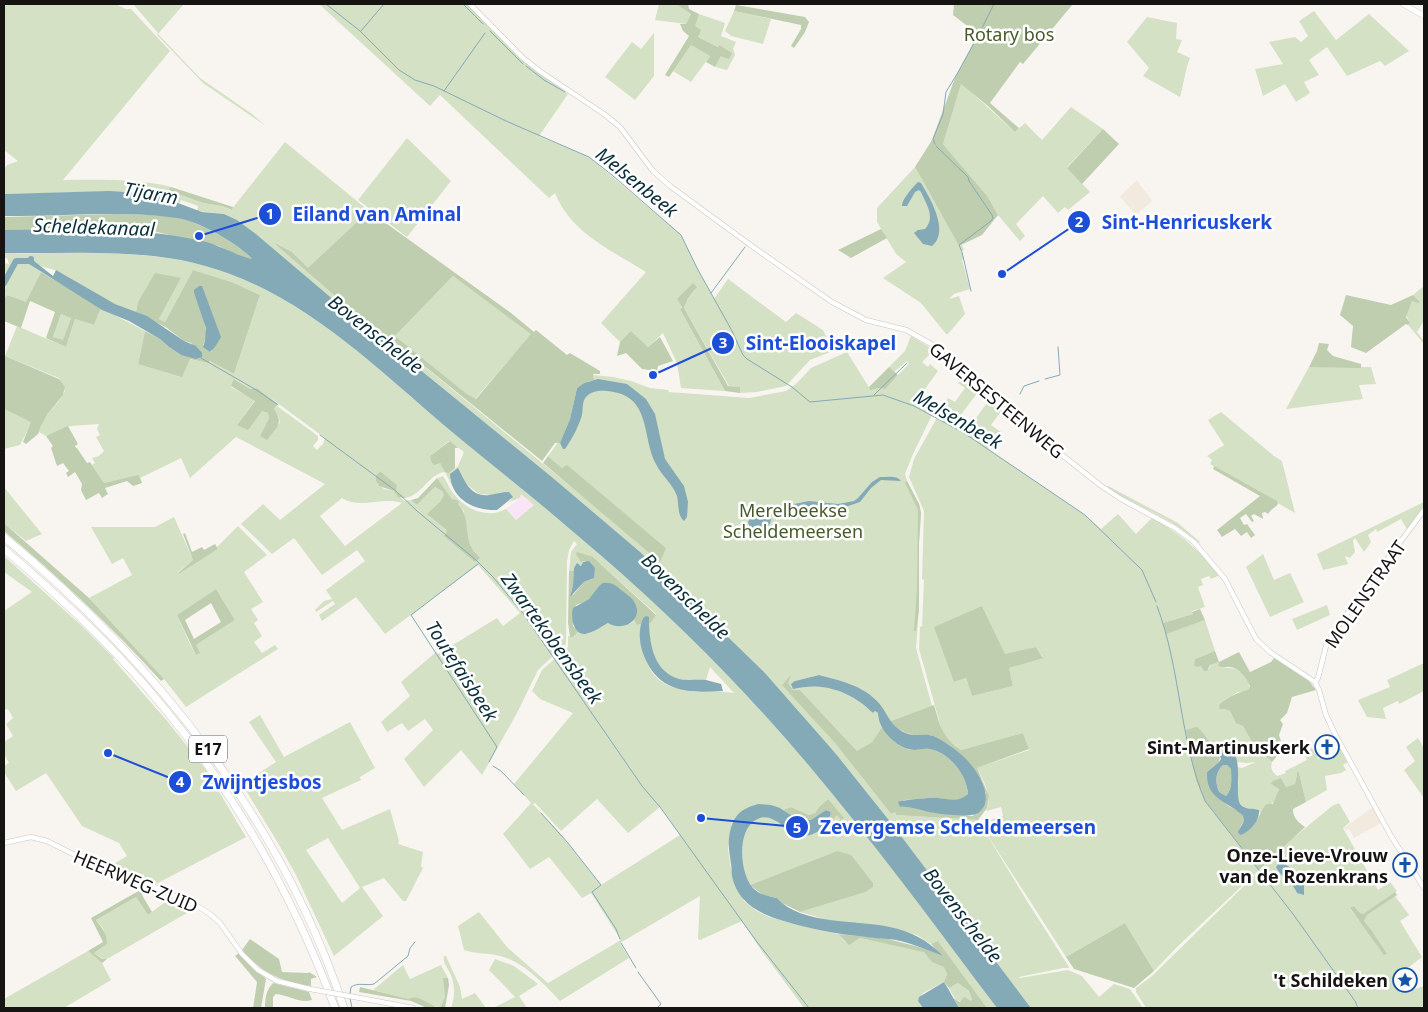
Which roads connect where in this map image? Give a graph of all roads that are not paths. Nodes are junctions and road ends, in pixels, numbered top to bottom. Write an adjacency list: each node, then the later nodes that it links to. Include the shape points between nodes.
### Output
1 (470, 4): 7 (street, GAVERSESTEENWEG, via 522,57 620,127 653,170 678,192 832,302 866,320 898,328 925,340 979,389 1109,492 1188,537 1225,579 1256,639)
2 (1403, 4): 3 (main road)
3 (1424, 16)
4 (1424, 510): 7 (street, MOLENSTRAAT, via 1335,630 1326,646)
5 (4, 537): 11 (highway, E17, via 76,600 124,649 216,760 256,821 297,895)
6 (4, 549): 10 (highway, E17, via 122,660 186,734 213,771 271,865)
7 (1315, 682): 9 (street, via 1334,733)
8 (4, 843): 12 (street, HEERWEG-ZUID, bridge, via 31,837 47,841 199,907 220,923 258,970 286,984)
9 (1424, 888)
10 (335, 1008)
11 (344, 1008)
12 (413, 1008)

